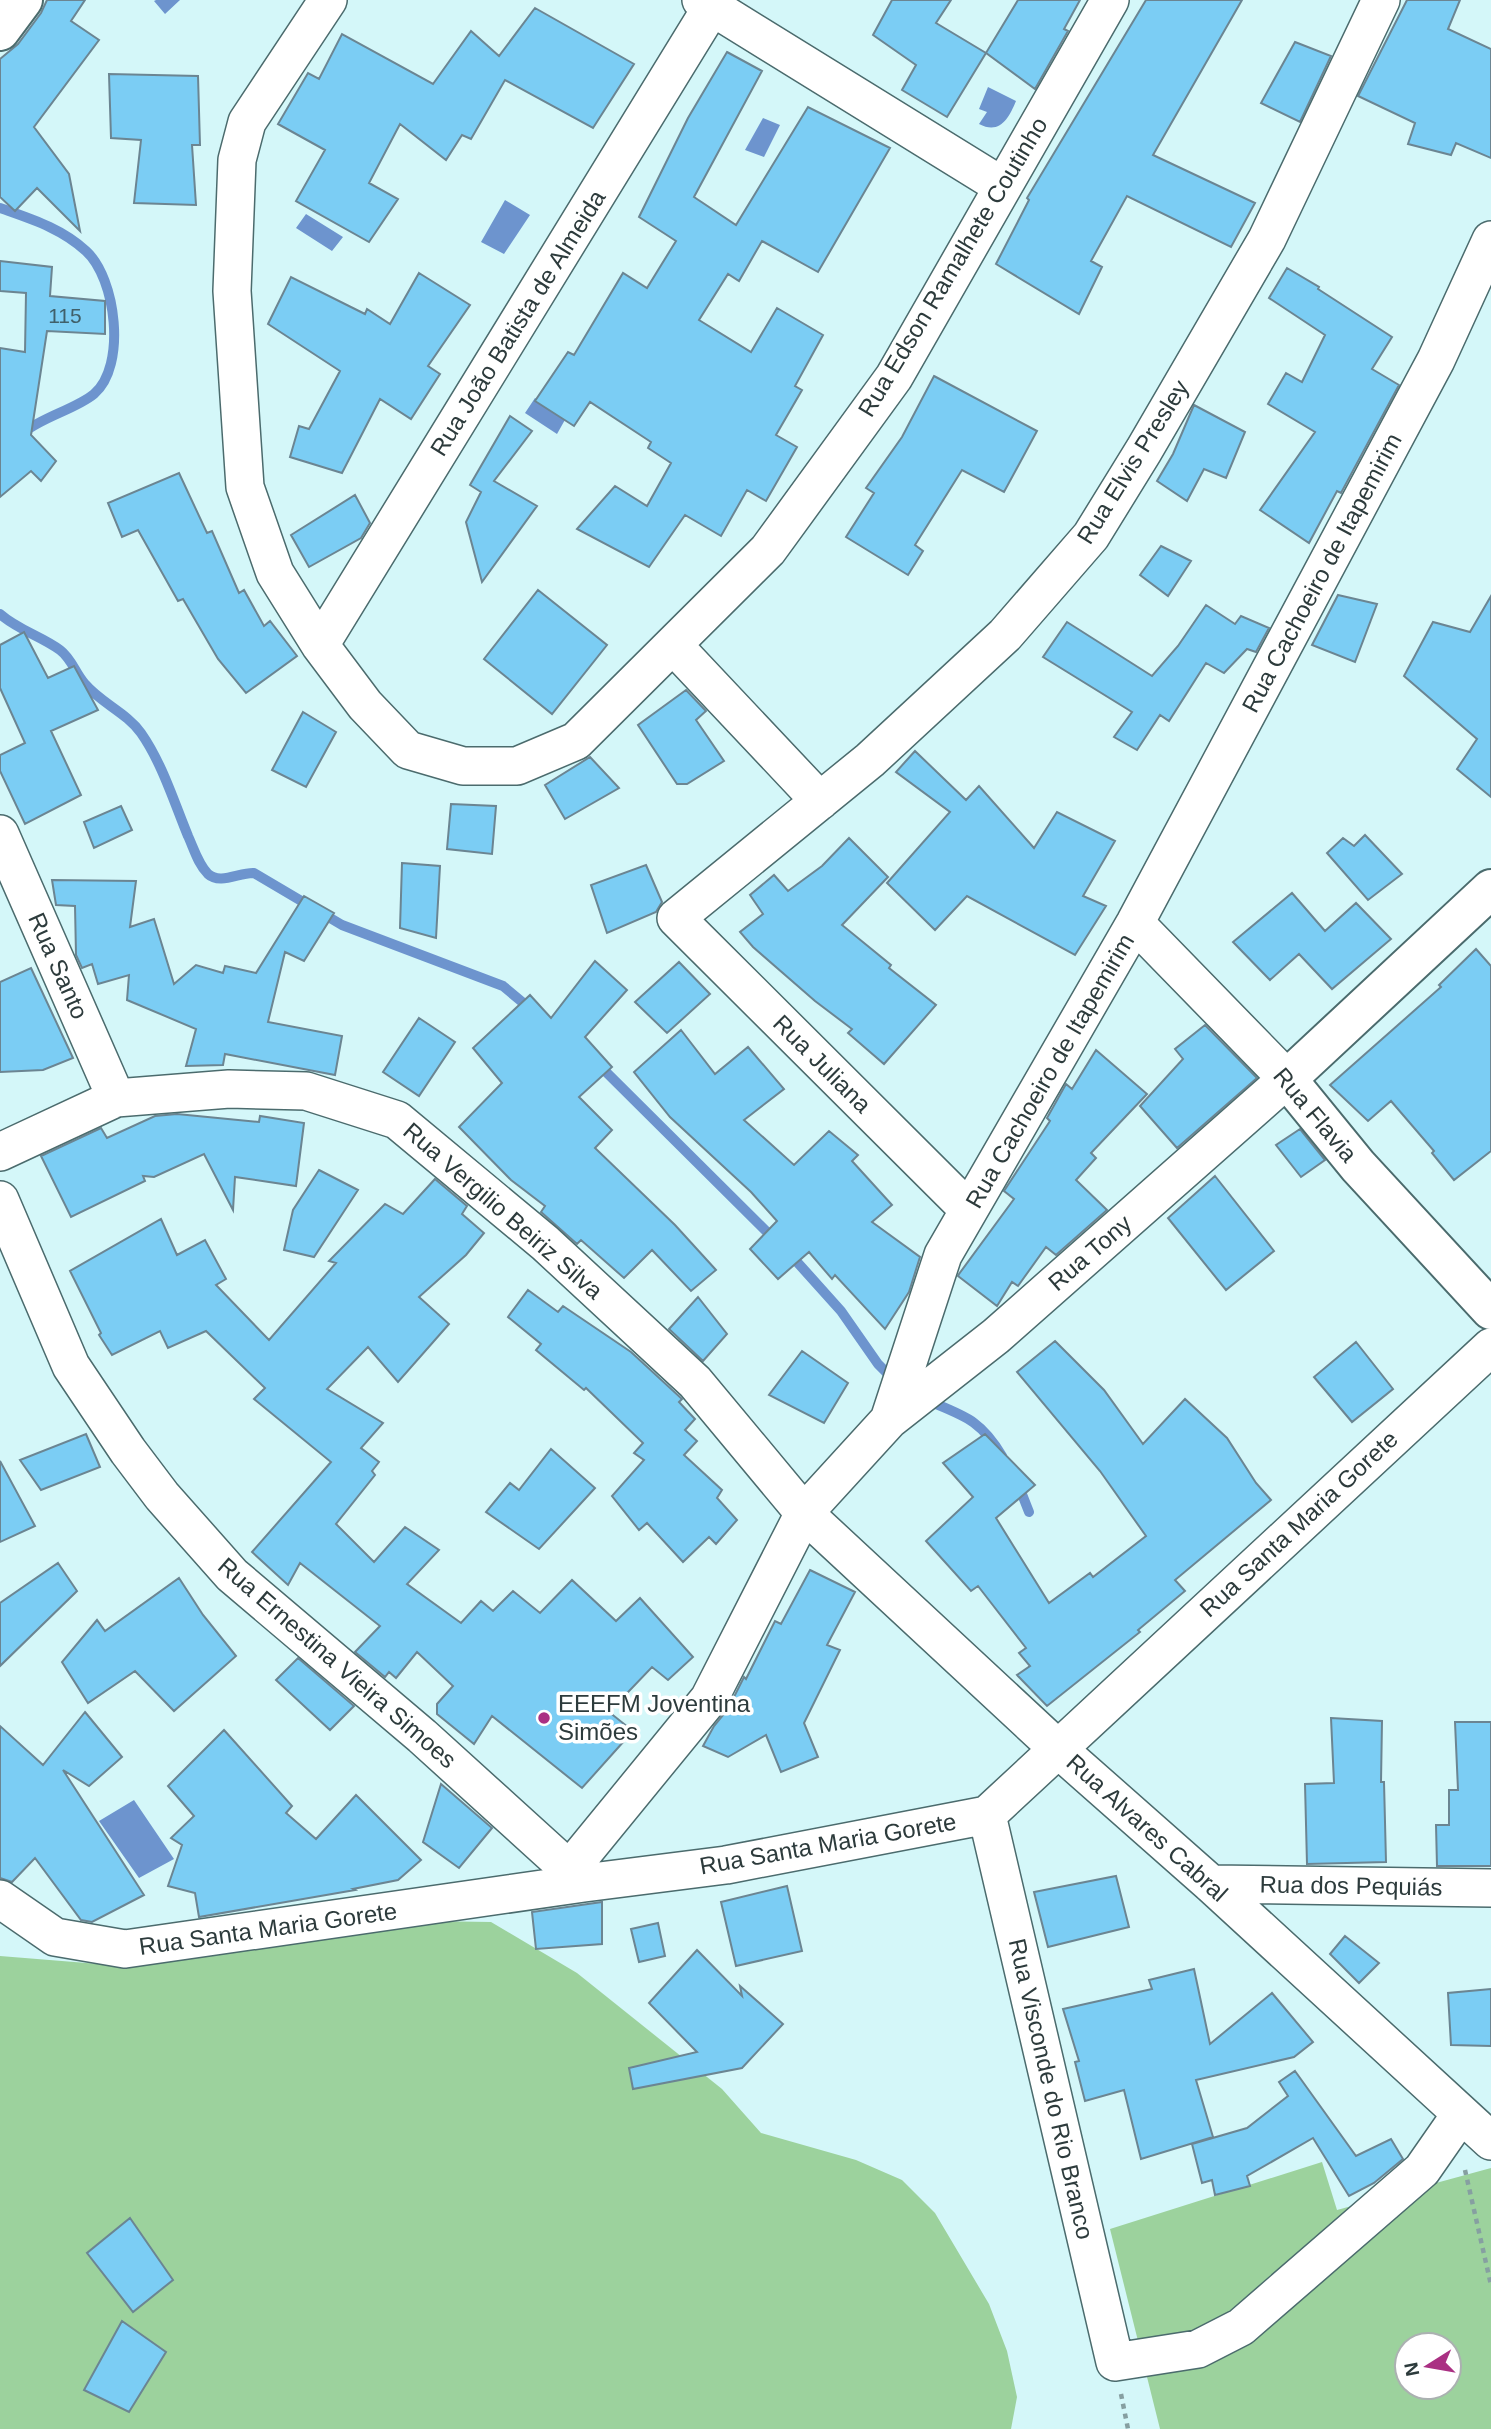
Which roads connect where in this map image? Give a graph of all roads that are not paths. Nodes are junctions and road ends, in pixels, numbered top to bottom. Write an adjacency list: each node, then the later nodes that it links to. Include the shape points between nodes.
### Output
1 (23, 0): 6 (street)
2 (328, 0): 9 (street, Rua Edson Ramalhete Coutinho, via 247,122 237,160 232,291 245,487 275,573)
3 (1110, 0): 7 (street, Rua Edson Ramalhete Coutinho)
4 (1381, 0): 11 (street, Rua Elvis Presley, via 1267,239 1091,536 1006,635)
5 (709, 2): 7 (street); 9 (street, Rua João Batista de Almeida)
6 (0, 31)
7 (1002, 186): 10 (street, Rua Edson Ramalhete Coutinho, via 894,377 768,550)
8 (1491, 240): 15 (street, Rua Cachoeiro de Itapemirim, via 1436,360)
9 (320, 645): 10 (street, Rua Edson Ramalhete Coutinho, via 365,705 408,750 463,766 517,766 576,741)
10 (673, 645): 11 (street)
11 (820, 802): 14 (street, Rua Elvis Presley)
12 (0, 835): 17 (street, Rua Santo)
13 (1491, 889): 16 (street)
14 (676, 918): 20 (street, Rua Juliana)
15 (1135, 923): 16 (street, Rua Flavia); 20 (street, Rua Cachoeiro de Itapemirim)
16 (1287, 1079): 21 (street, Rua Flavia, via 1358,1166); 23 (street, Rua Tony, via 996,1336)
17 (116, 1098): 18 (street, Rua Vergilio Beiriz Silva); 24 (street, Rua Vergilio Beiriz Silva, via 229,1089 306,1091 397,1119 545,1243 695,1382)
18 (0, 1152)
19 (0, 1200): 27 (street, Rua Ernestina Vieira Simoes, via 71,1366 162,1496 232,1575)
20 (969, 1210): 23 (street, Rua Cachoeiro de Itapemirim, via 943,1255)
21 (1491, 1310)
22 (1491, 1347): 25 (street, Rua Santa Maria Gorete)
23 (888, 1419): 24 (street, Rua Cachoeiro de Itapemirim)
24 (804, 1513): 25 (street, Rua Alvares Cabral); 27 (street, Rua Cachoeiro de Itapemirim, via 709,1699)
25 (1057, 1748): 26 (street, Rua Santa Maria Gorete); 28 (street, Rua Alvares Cabral)
26 (987, 1815): 27 (street, Rua Santa Maria Gorete, via 726,1865); 31 (street, Rua Visconde do Rio Branco, via 1115,2362 1198,2349 1241,2327 1422,2169)
27 (577, 1876): 30 (street, Rua Santa Maria Gorete, via 125,1949 55,1937)
28 (1211, 1884): 29 (street, Rua dos Pequiás); 31 (street, Rua Alvares Cabral)
29 (1491, 1888)
30 (0, 1899)
31 (1457, 2118): 32 (street, Rua Alvares Cabral)
32 (1491, 2141)

